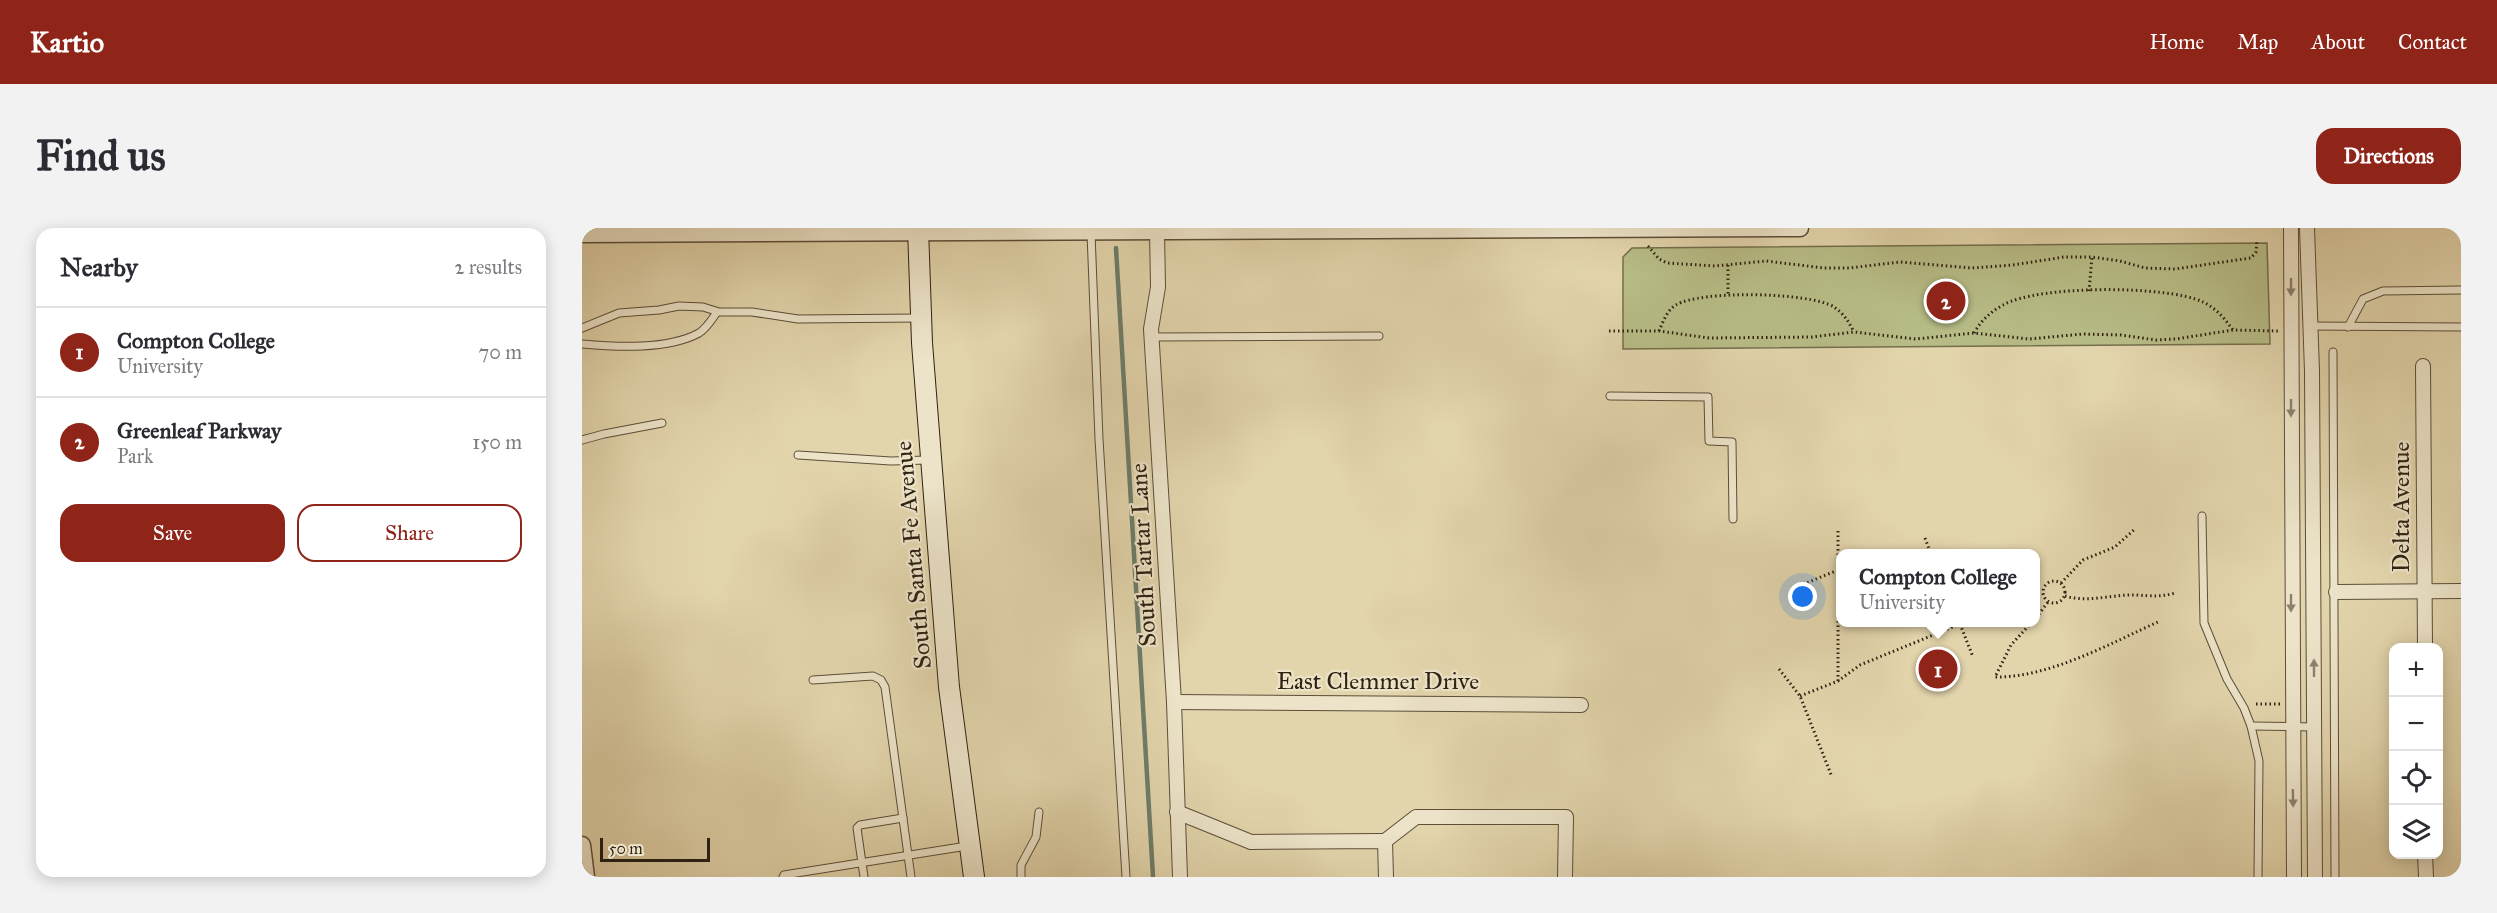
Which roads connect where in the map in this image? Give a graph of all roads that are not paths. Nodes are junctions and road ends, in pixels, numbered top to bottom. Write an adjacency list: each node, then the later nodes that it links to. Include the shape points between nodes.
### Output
1 (1645, 228): 2 (street); 7 (street)
2 (1800, 228)
3 (2291, 228): 40 (street, one-way to 40)
4 (2307, 228): 16 (street)
5 (1014, 229): 8 (street); 10 (street)
6 (1257, 229): 7 (street); 11 (street)
7 (1448, 229)
8 (918, 230): 9 (street); 15 (main road, South Santa Fe Avenue)
9 (627, 231): 12 (street)
10 (1091, 231): 11 (street); 57 (lane, via 1099,439)
11 (1157, 231): 21 (street, South Tartar Lane, via 1158,287)
12 (582, 234)
13 (2461, 290): 17 (lane, via 2383,291 2363,299)
14 (717, 312): 15 (lane, via 752,312 798,319); 19 (lane, via 679,306 619,312); 22 (lane, via 698,333 660,345)
15 (921, 318): 29 (main road, South Santa Fe Avenue)
16 (2309, 326): 17 (lane); 41 (street, one-way to 16)
17 (2348, 327): 18 (lane)
18 (2461, 327)
19 (582, 328)
20 (1379, 336): 21 (lane)
21 (1152, 337): 37 (street, South Tartar Lane)
22 (582, 344)
23 (2333, 352): 34 (lane)
24 (2423, 366): 32 (street, Delta Avenue)
25 (1610, 396): 31 (lane, via 1708,397 1709,441 1732,442)
26 (662, 423): 27 (lane)
27 (582, 440)
28 (798, 455): 29 (lane, via 891,461)
29 (931, 459): 47 (main road, South Santa Fe Avenue, via 950,687)
30 (2202, 516): 39 (lane, via 2204,623)
31 (1733, 519)
32 (2424, 591): 33 (street); 34 (street); 35 (street, Delta Avenue)
33 (2461, 591)
34 (2336, 592): 64 (lane)
35 (2425, 643)
36 (813, 680): 44 (lane, via 873,676 882,681)
37 (1174, 702): 38 (street, East Clemmer Drive); 43 (street, South Tartar Lane)
38 (1581, 705)
39 (2251, 726): 40 (lane); 61 (lane, via 2259,760)
40 (2292, 727): 41 (lane); 62 (street, one-way to 62)
41 (2314, 727): 63 (street)
42 (1039, 812): 56 (lane, via 1036,837 1021,866)
43 (1177, 812): 45 (street, via 1251,842); 58 (street, South Tartar Lane)
44 (903, 818): 48 (lane); 50 (lane, via 857,828)
45 (1385, 841): 59 (street); 60 (street, via 1416,817 1566,817)
46 (582, 845): 51 (street)
47 (970, 846): 48 (lane); 55 (main road, South Santa Fe Avenue)
48 (909, 855): 50 (lane); 54 (lane)
49 (2426, 859): 65 (street)
50 (862, 862): 52 (lane); 53 (lane)
51 (586, 877)
52 (783, 877)
53 (864, 877)
54 (911, 877)
55 (974, 877)
56 (1021, 877)
57 (1126, 877)
58 (1180, 877)
59 (1386, 877)
60 (1565, 877)
61 (2258, 877)
62 (2294, 877)
63 (2315, 877)
64 (2335, 877)
65 (2426, 877)

